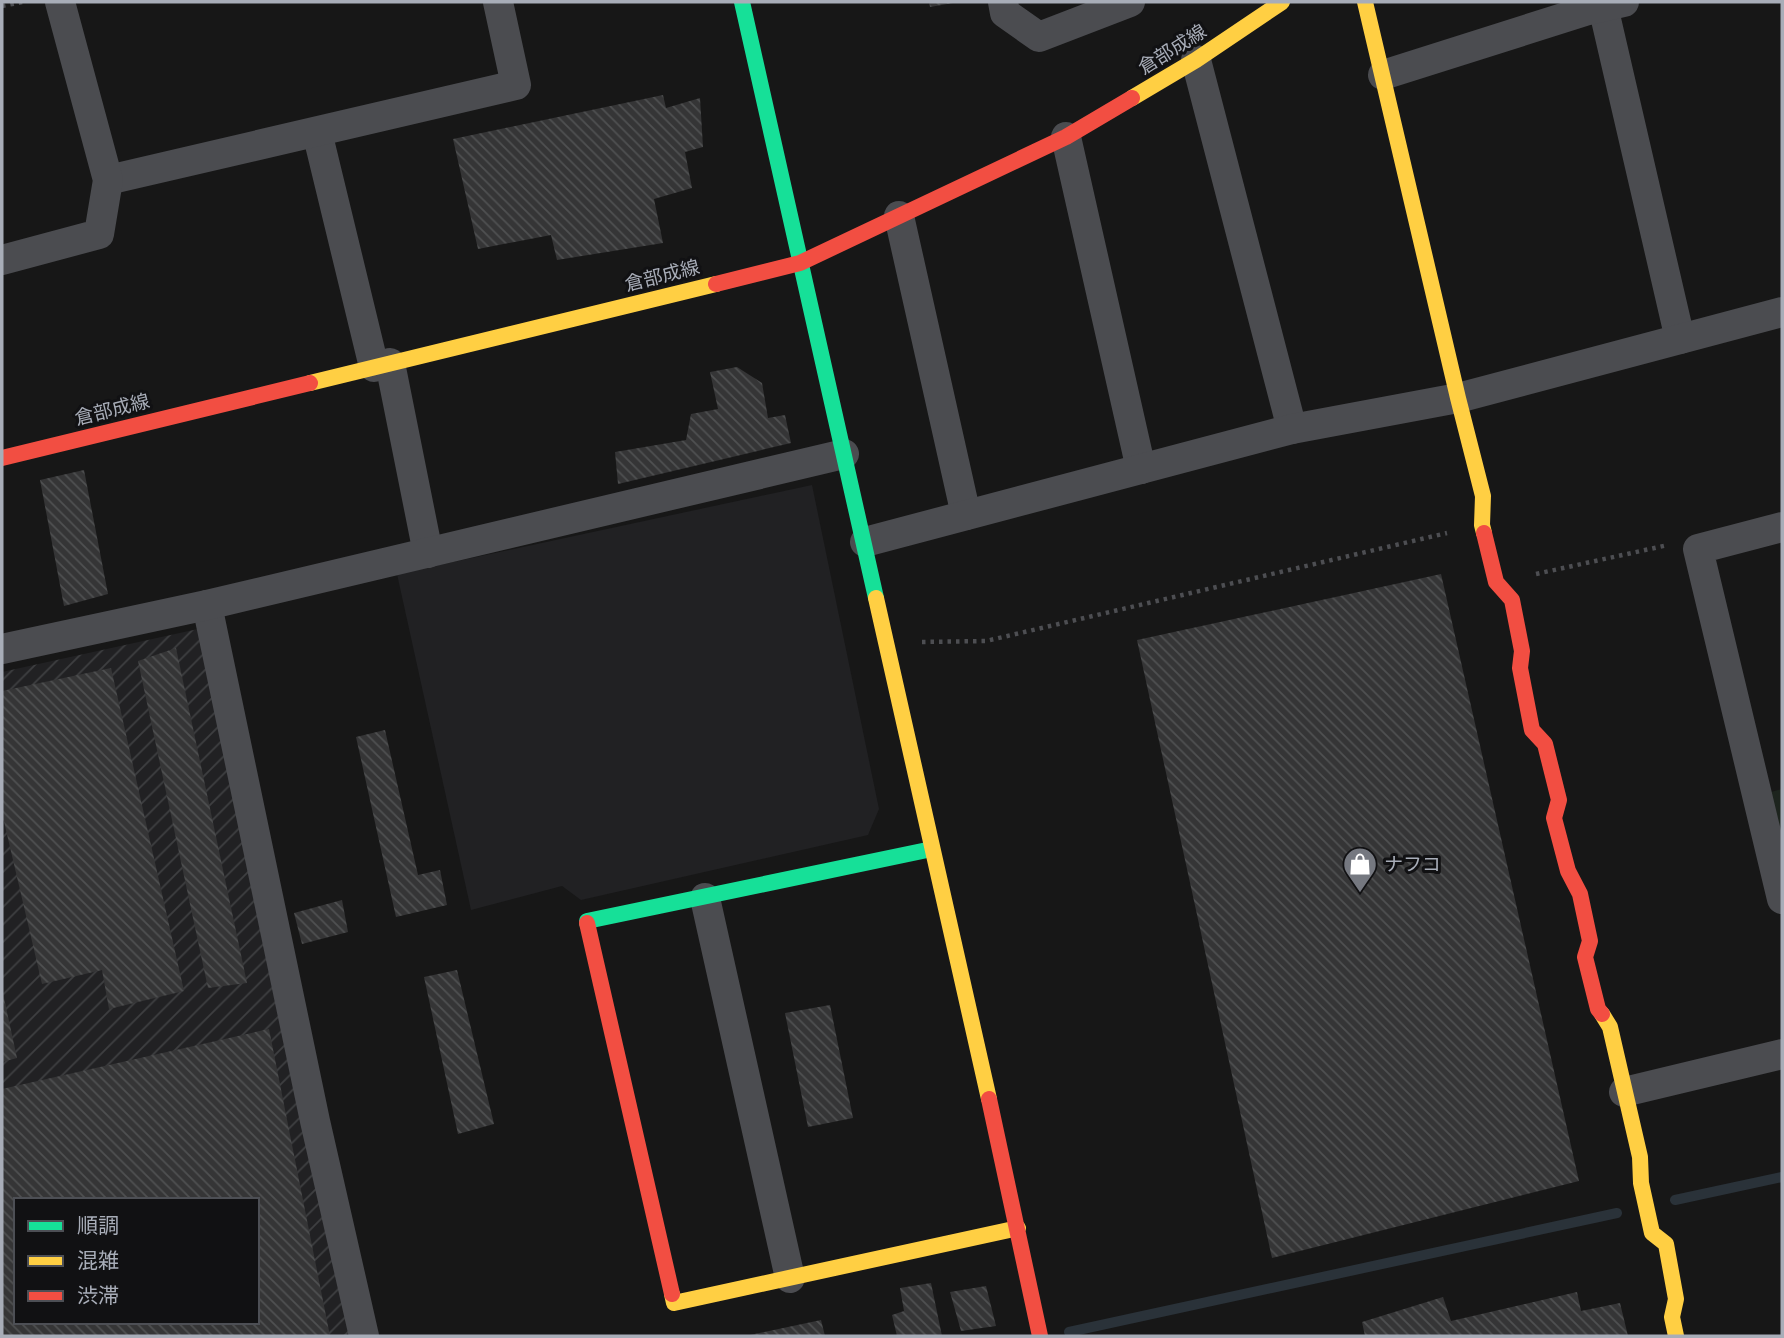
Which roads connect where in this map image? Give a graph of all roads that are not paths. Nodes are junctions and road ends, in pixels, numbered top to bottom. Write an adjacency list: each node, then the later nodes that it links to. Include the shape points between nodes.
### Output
1 (60, 2): 13 (street)
2 (498, 2): 11 (street, via 516,85)
3 (742, 2): 16 (street)
4 (1003, 2): 5 (street, via 1005,13 1039,37)
5 (1130, 2)
6 (1282, 2): 9 (street, 倉部成線)
7 (1366, 2): 10 (street)
8 (1609, 3): 10 (street); 18 (street)
9 (1196, 60): 12 (street, 倉部成線); 21 (street)
10 (1383, 75): 20 (street)
11 (317, 132): 13 (street); 19 (street)
12 (1066, 136): 14 (street, 倉部成線); 24 (street)
13 (108, 180): 15 (street, via 99,234)
14 (899, 216): 16 (street, 倉部成線); 25 (street)
15 (2, 260)
16 (800, 263): 19 (street, 倉部成線); 22 (street)
17 (1782, 312): 18 (street)
18 (1680, 339): 20 (street)
19 (382, 365): 23 (street, 倉部成線); 28 (street)
20 (1458, 398): 21 (street); 35 (street, via 1483,496 1482,525 1496,582 1512,600 1532,730 1545,744 1559,800 1554,817 1567,871 1580,894 1590,941 1585,957 1598,1009 1609,1027)
21 (1292, 429): 24 (street)
22 (844, 454): 27 (street); 28 (street)
23 (2, 458)
24 (1141, 469): 25 (street)
25 (966, 515): 27 (street)
26 (1782, 527): 33 (street, via 1698,549)
27 (865, 542): 31 (street)
28 (428, 553): 29 (street)
29 (207, 605): 30 (street); 38 (street, via 314,1121)
30 (2, 649)
31 (932, 849): 32 (street); 36 (street)
32 (705, 898): 37 (street); 37 (street, via 587,921 674,1303)
33 (1782, 899)
34 (1782, 1054): 35 (street)
35 (1624, 1092): 40 (street, via 1652,1233 1666,1244 1676,1299 1672,1317)
36 (1018, 1228): 37 (street); 39 (street)
37 (790, 1278)
38 (364, 1336)
39 (1040, 1336)
40 (1676, 1336)

